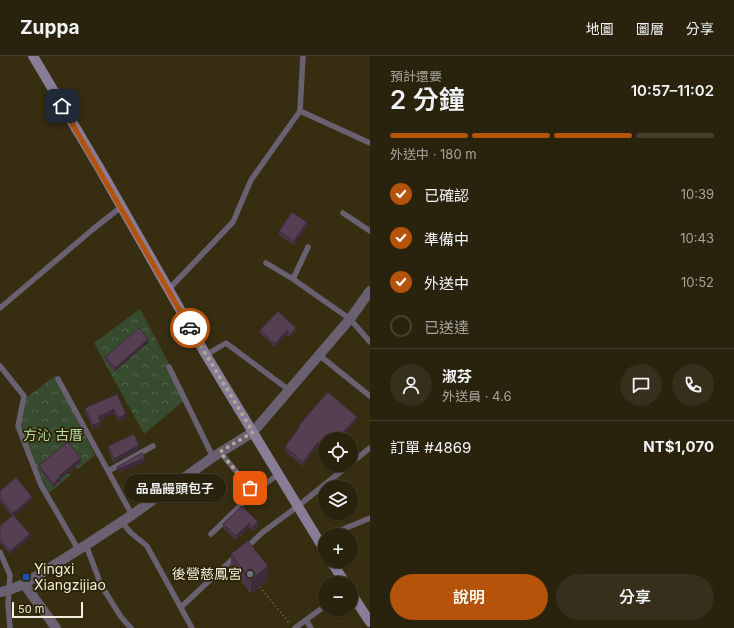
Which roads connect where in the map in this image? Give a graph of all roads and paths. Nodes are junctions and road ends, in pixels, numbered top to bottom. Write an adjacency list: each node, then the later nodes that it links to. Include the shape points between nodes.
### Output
1 (33, 56): 5 (street)
2 (303, 56): 3 (lane)
3 (300, 111): 4 (lane); 11 (lane, via 251,180 233,222)
4 (370, 143)
5 (122, 207): 11 (street); 13 (lane)
6 (343, 213): 7 (lane)
7 (370, 231)
8 (308, 247): 10 (lane)
9 (266, 263): 10 (lane)
10 (293, 279): 14 (lane)
11 (168, 290): 16 (street)
12 (370, 291): 14 (street)
13 (0, 308)
14 (350, 319): 15 (lane); 17 (street)
15 (370, 342)
16 (206, 355): 21 (lane, via 226,343); 23 (street)
17 (319, 355): 21 (street); 22 (lane)
18 (0, 366): 39 (lane, via 24,396 18,426 41,485)
19 (169, 367): 26 (lane)
20 (58, 379): 28 (lane)
21 (289, 390): 23 (street)
22 (370, 396)
23 (253, 432): 26 (street); 30 (street)
24 (153, 446): 28 (lane)
25 (370, 448): 27 (lane)
26 (216, 455): 31 (lane); 33 (street)
27 (358, 457)
28 (108, 471): 33 (lane)
29 (340, 472): 32 (lane)
30 (279, 474): 32 (street); 38 (lane, via 250,495)
31 (250, 488)
32 (298, 506): 37 (street); 45 (lane, via 263,532)
33 (132, 515): 35 (street)
34 (370, 518): 36 (lane)
35 (122, 522): 39 (street); 45 (lane, via 147,546)
36 (346, 528)
37 (318, 533)
38 (211, 534)
39 (82, 547): 41 (street); 52 (lane, via 114,607)
40 (0, 552): 43 (lane, via 10,575)
41 (24, 584): 43 (street); 51 (street)
42 (260, 587): 49 (path)
43 (5, 591): 50 (lane)
44 (358, 604): 48 (street)
45 (180, 607): 53 (lane)
46 (318, 611): 47 (lane)
47 (306, 620): 49 (lane); 54 (lane)
48 (370, 622)
49 (293, 627)
50 (10, 628)
51 (56, 628)
52 (131, 628)
53 (192, 628)
54 (311, 628)

